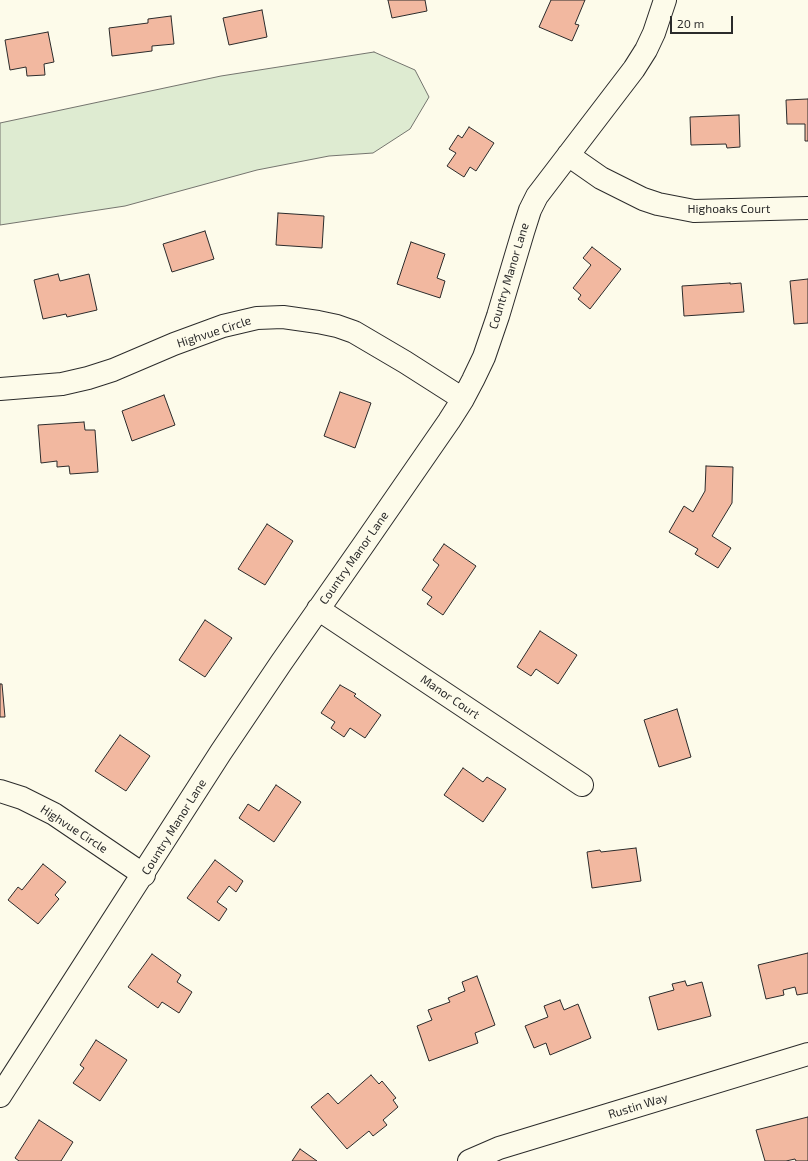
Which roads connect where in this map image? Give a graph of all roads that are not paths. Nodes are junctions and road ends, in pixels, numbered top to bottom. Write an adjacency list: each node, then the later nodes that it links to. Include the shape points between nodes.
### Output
1 (665, 0): 2 (street, Country Manor Lane, via 646,50)
2 (568, 155): 3 (street, Highoaks Court, via 601,178 658,204 700,212); 5 (street, Country Manor Lane, via 530,210 484,357)
3 (808, 208)
4 (0, 389): 5 (street, Highvue Circle, via 54,385 88,378 223,326 257,318 283,317 324,323 354,332)
5 (463, 399): 6 (street, Country Manor Lane)
6 (318, 609): 7 (street, Manor Court); 9 (street, Country Manor Lane, via 221,752)
7 (582, 785)
8 (0, 791): 9 (street, Highvue Circle, via 22,798 54,814)
9 (144, 875): 11 (street, Country Manor Lane)
10 (808, 1054): 12 (street, Rustin Way, via 499,1148)
11 (0, 1096)
12 (469, 1161)

